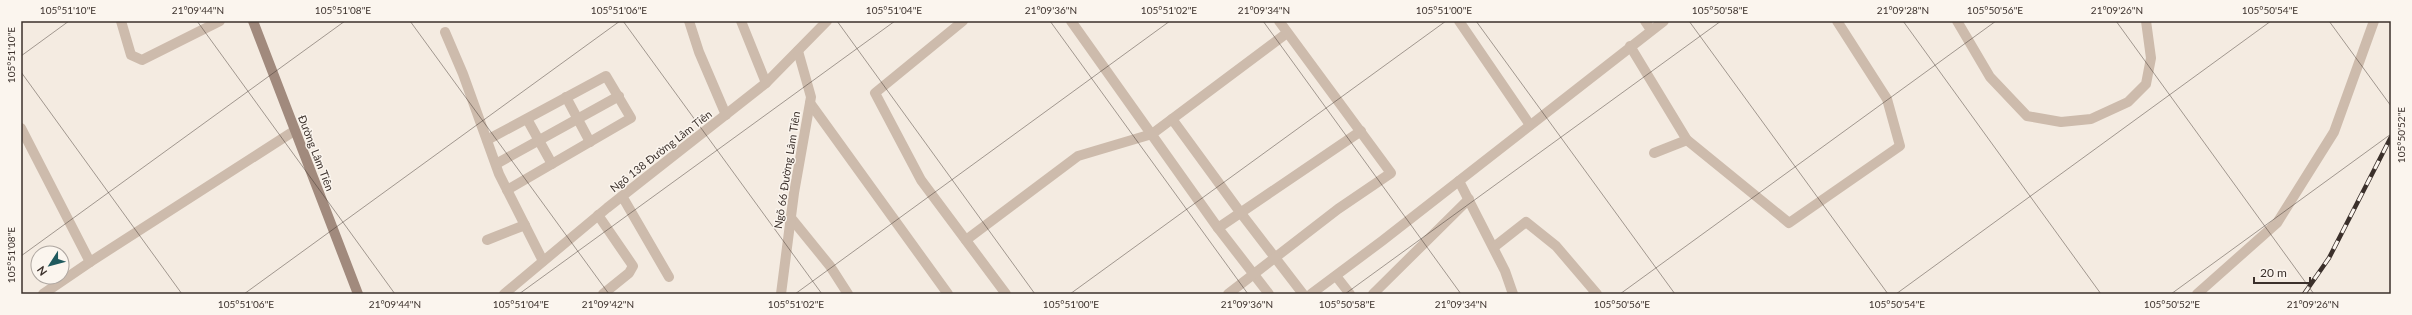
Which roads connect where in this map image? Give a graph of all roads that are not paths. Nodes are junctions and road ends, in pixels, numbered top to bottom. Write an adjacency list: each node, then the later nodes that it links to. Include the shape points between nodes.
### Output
1 (121, 21): 2 (street, via 131,55 142,60)
2 (220, 21)
3 (253, 21): 32 (street, Đường Lâm Tiên)
4 (689, 21): 26 (street, via 699,52)
5 (741, 21): 22 (street)
6 (963, 21): 52 (street, via 875,93 921,180)
7 (1071, 21): 34 (street)
8 (1279, 21): 19 (street)
9 (1459, 21): 30 (street)
10 (1645, 21): 17 (street)
11 (1664, 21): 17 (street)
12 (1837, 21): 36 (street, via 1886,99 1900,146 1789,223)
13 (1957, 21): 14 (street, via 1990,77 2028,116 2061,122 2091,119 2103,114 2128,102 2146,84 2151,58)
14 (2146, 21)
15 (2374, 21): 76 (street, via 2334,132 2277,224)
16 (822, 23): 21 (street, Ngõ 138 Đường Lâm Tiên)
17 (1651, 30): 20 (street)
18 (445, 32): 35 (street)
19 (1287, 33): 27 (street); 33 (street)
20 (1630, 46): 30 (street); 36 (street)
21 (798, 51): 22 (street, Ngõ 138 Đường Lâm Tiên); 25 (street, Ngõ 66 Đường Lâm Tiên, via 811,97)
22 (766, 83): 26 (street, Ngõ 138 Đường Lâm Tiên)
23 (619, 96): 24 (street, via 606,76); 29 (street); 38 (street, via 631,118)
24 (566, 97): 28 (street); 29 (street)
25 (810, 103): 48 (street, Ngõ 66 Đường Lâm Tiên); 66 (street)
26 (726, 115): 44 (street, Ngõ 138 Đường Lâm Tiên)
27 (1172, 118): 34 (street); 46 (street)
28 (527, 119): 35 (street); 37 (street)
29 (577, 120): 37 (street); 38 (street)
30 (1530, 125): 42 (street)
31 (21, 128): 56 (street)
32 (294, 131): 56 (street); 61 (street, Đường Lâm Tiên)
33 (1361, 131): 46 (street); 54 (street, via 1391,173 1338,210)
34 (1152, 134): 50 (street); 52 (street, via 1078,156)
35 (487, 140): 40 (street)
36 (1687, 140): 39 (street)
37 (538, 142): 40 (street); 41 (street)
38 (590, 142): 41 (street)
39 (1654, 153)
40 (496, 164): 43 (street)
41 (552, 164): 43 (street)
42 (1459, 181): 45 (street); 58 (street)
43 (507, 190): 49 (street)
44 (622, 196): 47 (street, Ngõ 138 Đường Lâm Tiên); 59 (street)
45 (1469, 199): 53 (street); 73 (street)
46 (1240, 212): 50 (street); 54 (street)
47 (598, 215): 55 (street, Ngõ 138 Đường Lâm Tiên); 63 (street, via 632,266 629,273)
48 (791, 218): 64 (street, Ngõ 66 Đường Lâm Tiên); 65 (street, via 830,266)
49 (525, 225): 51 (street); 55 (street)
50 (1218, 228): 57 (street)
51 (487, 240)
52 (966, 240): 67 (street)
53 (1494, 247): 74 (street, via 1506,270); 75 (street, via 1526,222 1556,246)
54 (1277, 258): 57 (street); 70 (street)
55 (543, 261): 62 (street, Ngõ 138 Đường Lâm Tiên)
56 (90, 262): 60 (street)
57 (1254, 274): 68 (street); 69 (street)
58 (1336, 276): 71 (street); 72 (street)
59 (669, 278)
60 (43, 294)
61 (358, 294)
62 (504, 294)
63 (603, 294)
64 (781, 294)
65 (848, 294)
66 (948, 294)
67 (1006, 294)
68 (1228, 294)
69 (1269, 294)
70 (1303, 294)
71 (1311, 294)
72 (1350, 294)
73 (1373, 294)
74 (1513, 294)
75 (1597, 294)
76 (2197, 294)

